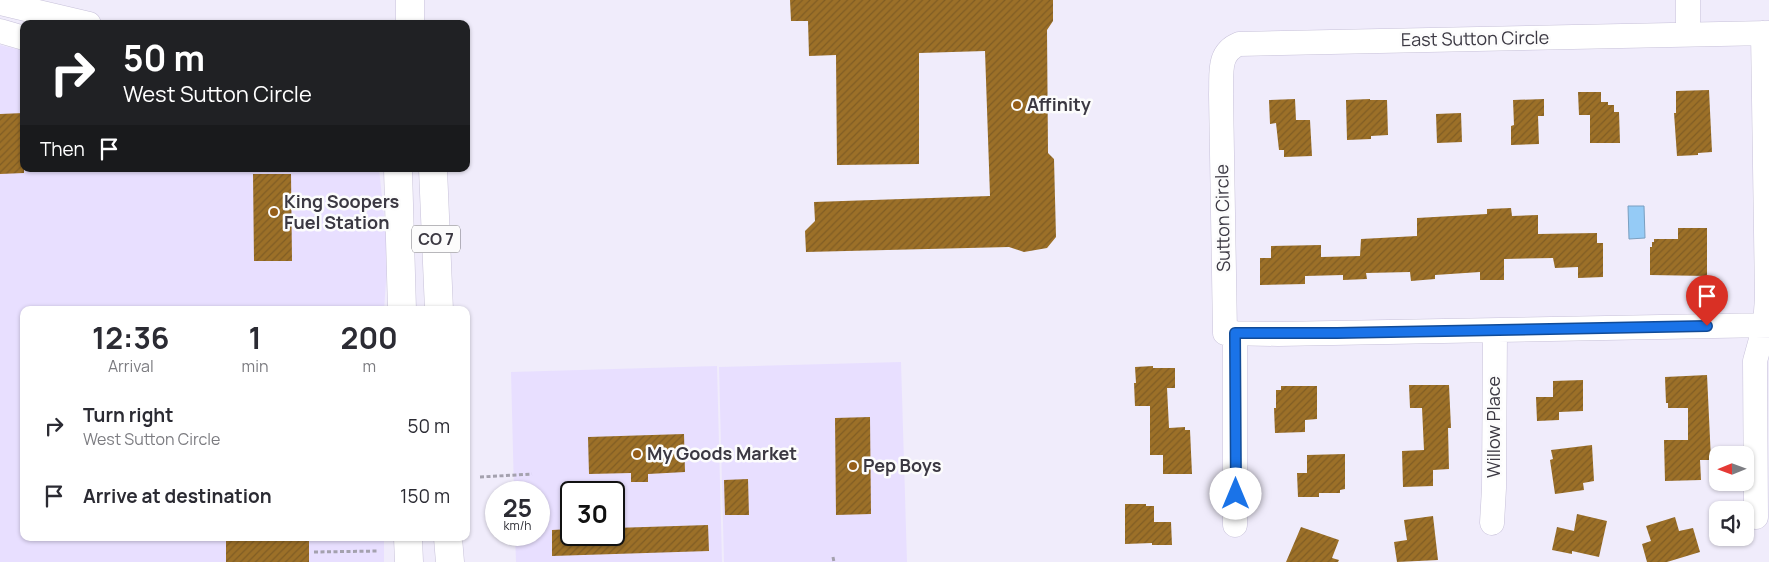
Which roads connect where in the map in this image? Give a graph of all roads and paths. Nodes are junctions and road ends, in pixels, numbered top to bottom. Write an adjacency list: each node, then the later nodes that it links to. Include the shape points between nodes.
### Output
1 (410, 0): 5 (main road)
2 (1688, 0): 8 (street)
3 (0, 3): 4 (street)
4 (72, 20)
5 (410, 20)
6 (0, 31): 9 (street)
7 (1766, 33): 8 (street, East Sutton Circle); 15 (street)
8 (1688, 34): 10 (street, East Sutton Circle, via 1239,44 1223,58)
9 (20, 37)
10 (1221, 94): 17 (street, Sutton Circle, via 1225,333)
11 (398, 172): 13 (main road, CO 7)
12 (433, 172): 14 (main road, CO 7)
13 (402, 306)
14 (439, 306)
15 (1767, 325): 16 (street); 20 (street, via 1755,361)
16 (1495, 331): 17 (street); 21 (street, Willow Place)
17 (1235, 333): 22 (street)
18 (532, 474): 19 (path)
19 (480, 476)
20 (1756, 517)
21 (1492, 523)
22 (1235, 525)
23 (408, 541): 27 (main road)
24 (448, 541): 28 (main road)
25 (379, 551): 26 (path)
26 (314, 552)
27 (409, 562)
28 (450, 562)

